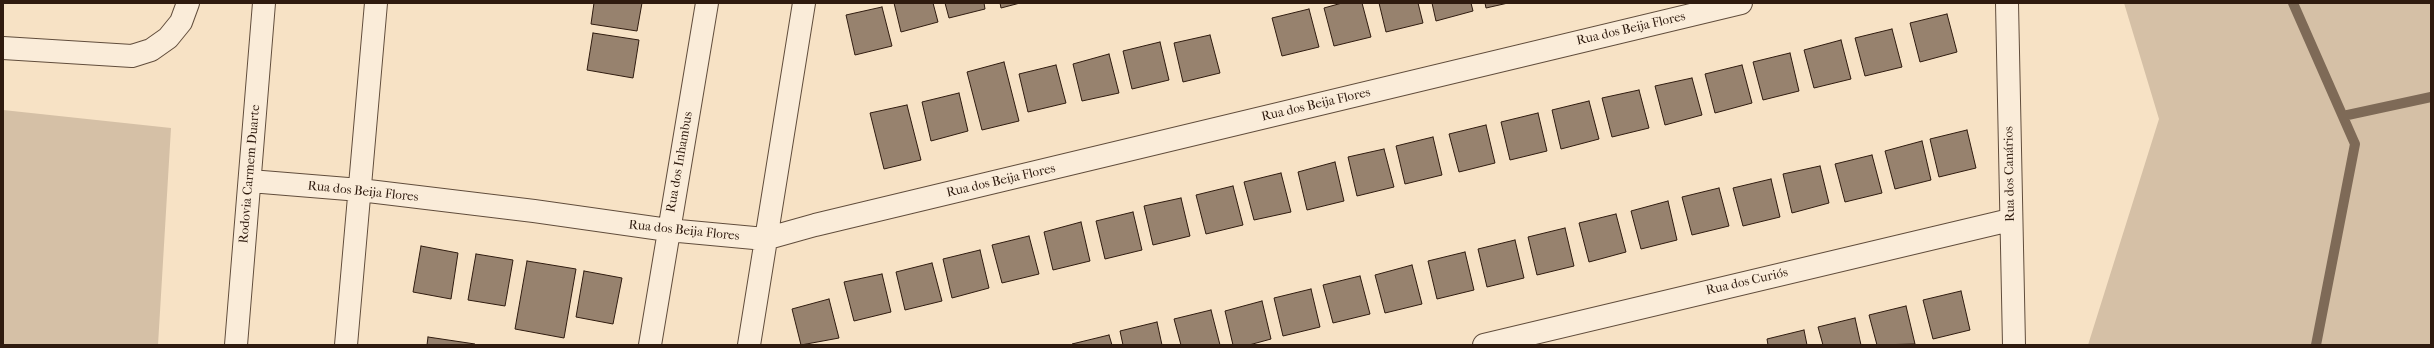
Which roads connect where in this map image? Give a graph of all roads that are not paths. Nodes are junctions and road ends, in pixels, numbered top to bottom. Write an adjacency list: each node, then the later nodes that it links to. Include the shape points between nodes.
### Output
1 (188, 3): 8 (street, via 181,22 168,38 151,50 132,56)
2 (264, 3): 9 (street, Rodovia Carmem Duarte)
3 (376, 3): 10 (street)
4 (708, 3): 12 (street, Rua dos Inhambus)
5 (804, 3): 13 (street)
6 (1741, 3): 13 (street, Rua dos Beija Flores)
7 (2008, 3): 11 (street, Rua dos Canários)
8 (3, 48)
9 (250, 181): 10 (street, Rua dos Beija Flores); 14 (street, Rodovia Carmem Duarte)
10 (360, 190): 12 (street, Rua dos Beija Flores); 15 (street)
11 (2010, 220): 18 (street, Rua dos Curiós); 19 (street, Rua dos Canários)
12 (668, 230): 13 (street, Rua dos Beija Flores); 16 (street, Rua dos Inhambus)
13 (765, 239): 17 (street)
14 (236, 345)
15 (346, 345)
16 (650, 345)
17 (749, 345)
18 (1484, 345)
19 (2014, 345)

